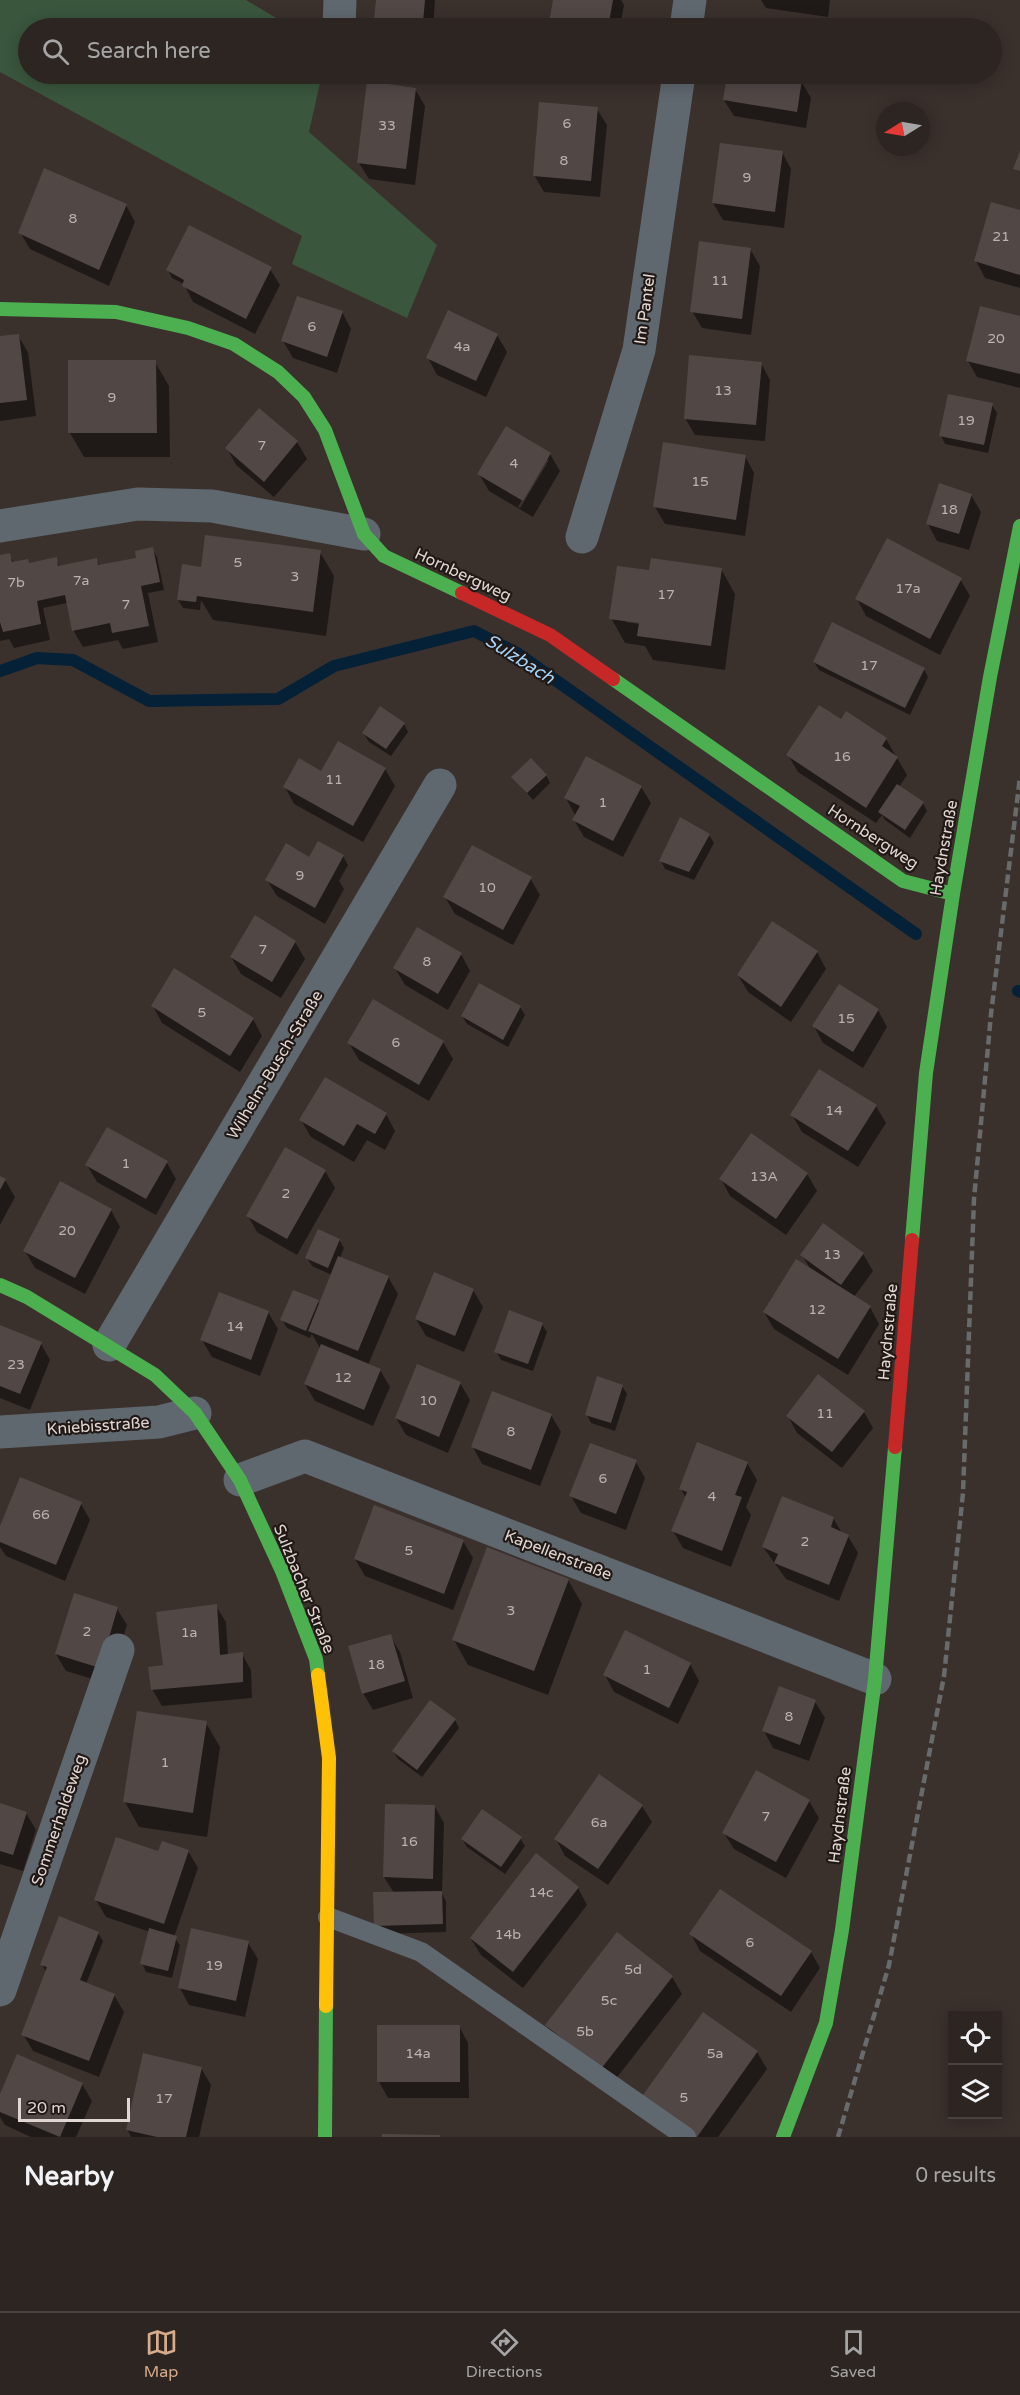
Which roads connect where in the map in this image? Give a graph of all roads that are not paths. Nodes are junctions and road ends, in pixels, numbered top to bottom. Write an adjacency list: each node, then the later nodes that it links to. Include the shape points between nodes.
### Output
1 (340, 0): 3 (street)
2 (690, 0): 4 (street)
3 (339, 18)
4 (687, 18)
5 (678, 84): 10 (street, Im Pantel, via 639,350)
6 (0, 309): 9 (street, Hornbergweg, via 116,312 188,328 234,344 278,372 304,397 325,430)
7 (0, 526): 9 (street, via 138,504 212,506)
8 (1020, 526): 12 (street, Haydnstraße)
9 (364, 534): 12 (street, Hornbergweg, via 384,556 550,635 903,881)
10 (582, 537)
11 (440, 785): 14 (street, Wilhelm-Busch-Straße)
12 (952, 894): 19 (street, Haydnstraße, via 926,1073)
13 (0, 1285): 14 (street, Sulzbacher Straße)
14 (109, 1345): 15 (street, Sulzbacher Straße, via 155,1375)
15 (195, 1413): 16 (street, Kniebisstraße, via 159,1422); 17 (street, Sulzbacher Straße)
16 (0, 1432)
17 (240, 1480): 19 (street, Kapellenstraße, via 305,1456); 20 (street, Sulzbacher Straße, via 282,1571 316,1659 329,1758)
18 (118, 1650): 21 (street, Sommerhaldeweg)
19 (875, 1679): 24 (street, Haydnstraße, via 826,2023)
20 (328, 1917): 22 (street, Sulzbacher Straße); 23 (lane, via 421,1952)
21 (0, 1990)
22 (325, 2137)
23 (686, 2137)
24 (783, 2137)

